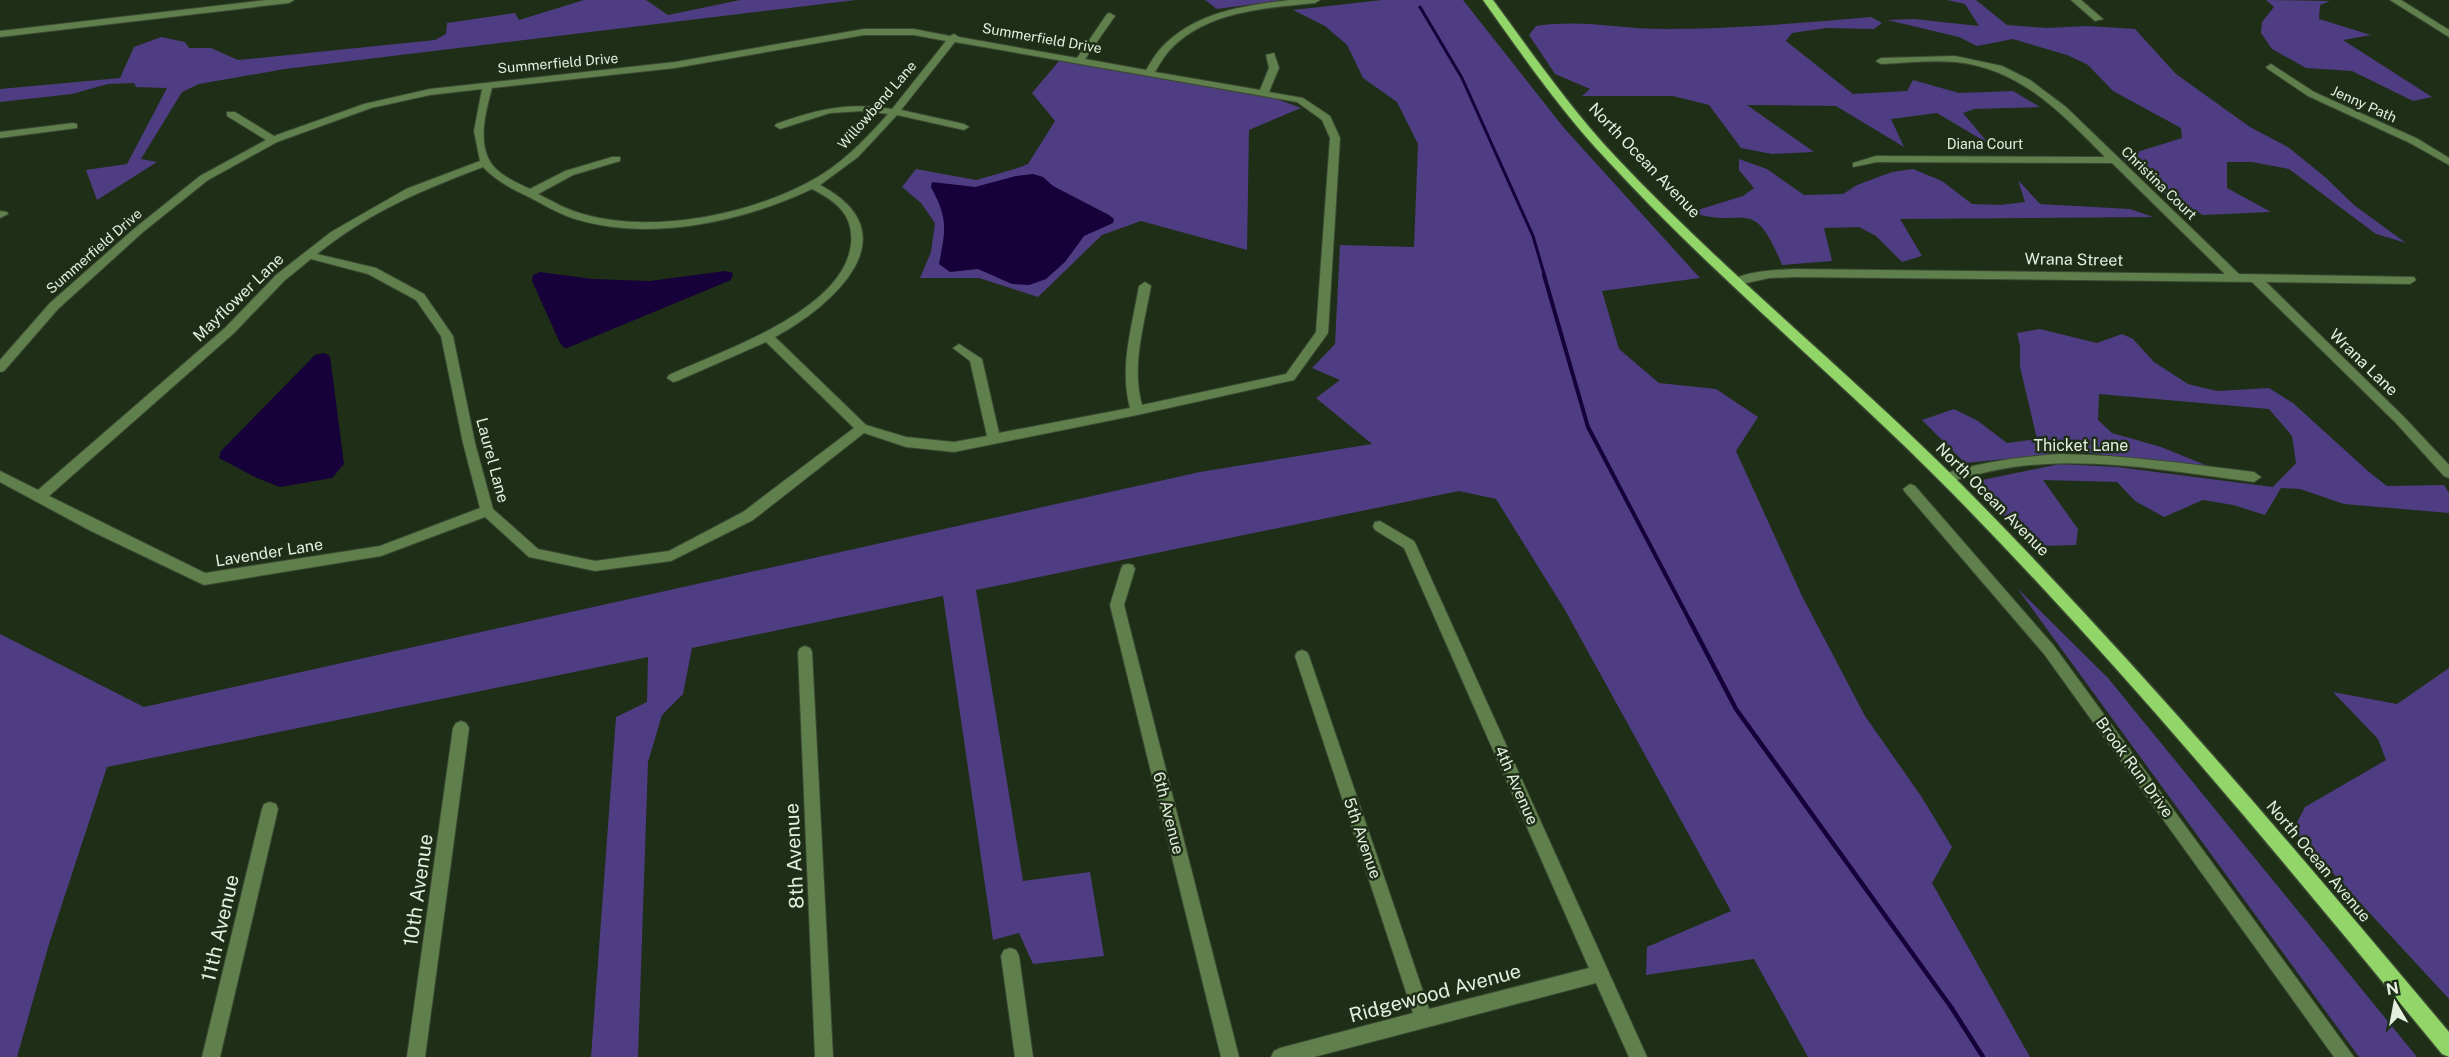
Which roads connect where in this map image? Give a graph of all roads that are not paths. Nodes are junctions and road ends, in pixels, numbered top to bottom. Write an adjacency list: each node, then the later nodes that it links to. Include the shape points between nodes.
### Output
1 (289, 0): 8 (street)
2 (1315, 0): 15 (street, via 1214,17 1182,33 1164,50)
3 (1488, 0): 36 (main road, North Ocean Avenue, via 1558,96 1609,155)
4 (2076, 0): 7 (street)
5 (2395, 0): 9 (street)
6 (1110, 16): 12 (street)
7 (2098, 18)
8 (0, 34)
9 (2449, 34)
10 (954, 37): 12 (street, Summerfield Drive); 16 (street, Summerfield Drive, via 864,32 675,65); 18 (street, Willowbend Lane)
11 (1271, 55): 17 (street, via 1274,68)
12 (1080, 60): 15 (street, Summerfield Drive)
13 (1881, 61): 26 (street, Christina Court, via 1955,59 1999,68 2027,82 2062,109)
14 (2271, 67): 27 (street, Jenny Path, via 2311,94 2414,141)
15 (1150, 72): 17 (street, Summerfield Drive)
16 (488, 85): 24 (street, Summerfield Drive, via 392,99); 28 (street, via 478,132)
17 (1264, 92): 42 (street, Summerfield Drive, via 1300,100 1326,118 1335,138 1322,333 1290,377)
18 (892, 113): 21 (street, via 830,110); 22 (street); 30 (street, Willowbend Lane, via 849,160)
19 (231, 114): 24 (street)
20 (73, 126): 23 (street)
21 (780, 126)
22 (964, 127)
23 (0, 135)
24 (273, 140): 40 (street, Summerfield Drive, via 204,178 139,230 54,306)
25 (616, 159): 31 (street, via 569,173)
26 (2113, 160): 29 (street, Diana Court, via 1876,159); 34 (street, Christina Court)
27 (2449, 162)
28 (485, 163): 31 (street, Willowbend Lane); 32 (street, Mayflower Lane, via 391,200)
29 (1857, 165)
30 (813, 184): 31 (street, Willowbend Lane, via 770,203 683,223 614,223 585,218); 38 (street, via 846,207 857,231 856,252 849,268 818,304)
31 (529, 194)
32 (308, 255): 50 (street, Mayflower Lane, via 230,330); 51 (street, Laurel Lane, via 372,271 420,297 447,336)
33 (2254, 277): 34 (street, Wrana Street); 35 (street, Wrana Street); 45 (street, Wrana Lane)
34 (2236, 278): 36 (street, Wrana Street, via 1794,273)
35 (2410, 280)
36 (1738, 281): 48 (main road, North Ocean Avenue)
37 (1145, 286): 42 (street, via 1131,366)
38 (766, 335): 41 (street); 43 (street, Summerfield Drive)
39 (959, 348): 44 (street, via 976,359)
40 (0, 368)
41 (673, 378)
42 (1137, 411): 44 (street, Summerfield Drive)
43 (862, 428): 44 (street, Summerfield Drive, via 906,442 954,447); 51 (street, Laurel Lane, via 748,516 672,555 595,566 534,553)
44 (994, 439)
45 (2449, 473)
46 (0, 476): 50 (street, Lavender Lane)
47 (2254, 477): 48 (street, Thicket Lane, via 2115,459 2067,458 1969,470)
48 (1945, 478): 61 (main road, North Ocean Avenue, via 2066,602 2191,739)
49 (1910, 489): 69 (street, Brook Run Drive, via 2049,650)
50 (40, 495): 51 (street, Lavender Lane, via 204,579 381,551)
51 (487, 511)
52 (1380, 526): 59 (street, 4th Avenue, via 1409,545)
53 (1128, 569): 66 (street, 6th Avenue, via 1117,605)
54 (805, 652): 64 (street, 8th Avenue)
55 (1302, 656): 60 (street, 5th Avenue)
56 (461, 728): 63 (street, 10th Avenue)
57 (270, 809): 62 (street, 11th Avenue)
58 (1010, 956): 65 (street)
59 (1601, 973): 60 (street, Ridgewood Avenue); 68 (street, 4th Avenue)
60 (1424, 1019): 67 (street, Ridgewood Avenue)
61 (2449, 1047)
62 (211, 1057)
63 (416, 1057)
64 (824, 1057)
65 (1024, 1057)
66 (1230, 1057)
67 (1280, 1057)
68 (1638, 1057)
69 (2345, 1057)

